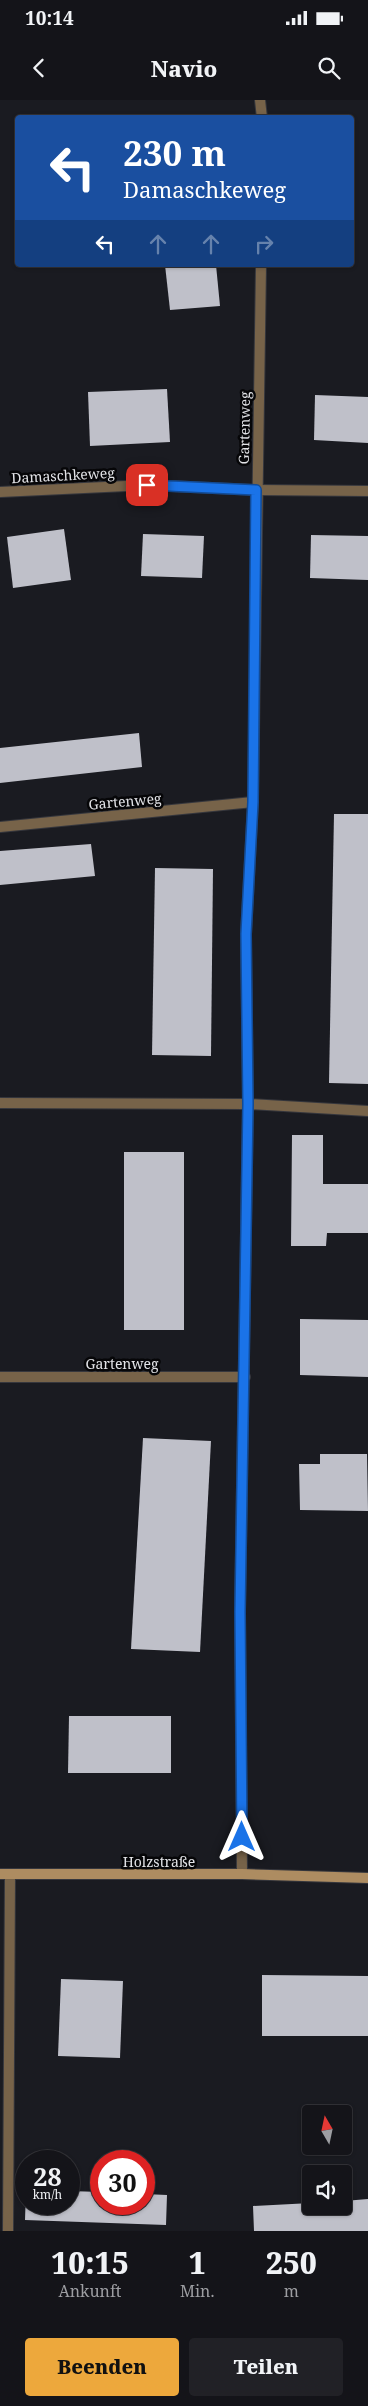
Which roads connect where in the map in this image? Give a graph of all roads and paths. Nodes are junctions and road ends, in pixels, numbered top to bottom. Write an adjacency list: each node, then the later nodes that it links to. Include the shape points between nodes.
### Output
1 (260, 100): 2 (street)
2 (262, 115)
3 (261, 267): 4 (street, Gartenweg)
4 (256, 490): 5 (street, Damaschkeweg); 6 (street, Damaschkeweg, via 147,485); 7 (street, Gartenweg)
5 (368, 491)
6 (0, 492)
7 (253, 802): 8 (street, Gartenweg); 10 (street, Gartenweg, via 246,934)
8 (0, 827)
9 (0, 1103): 10 (street)
10 (248, 1104): 11 (street); 13 (street, Gartenweg)
11 (368, 1111)
12 (0, 1377): 13 (street, Gartenweg)
13 (245, 1377): 14 (street, Gartenweg, via 240,1612)
14 (242, 1874): 15 (street, Holzstraße); 16 (street, Holzstraße)
15 (5, 1875): 17 (street, Holzstraße)
16 (368, 1878)
17 (8, 2231)

